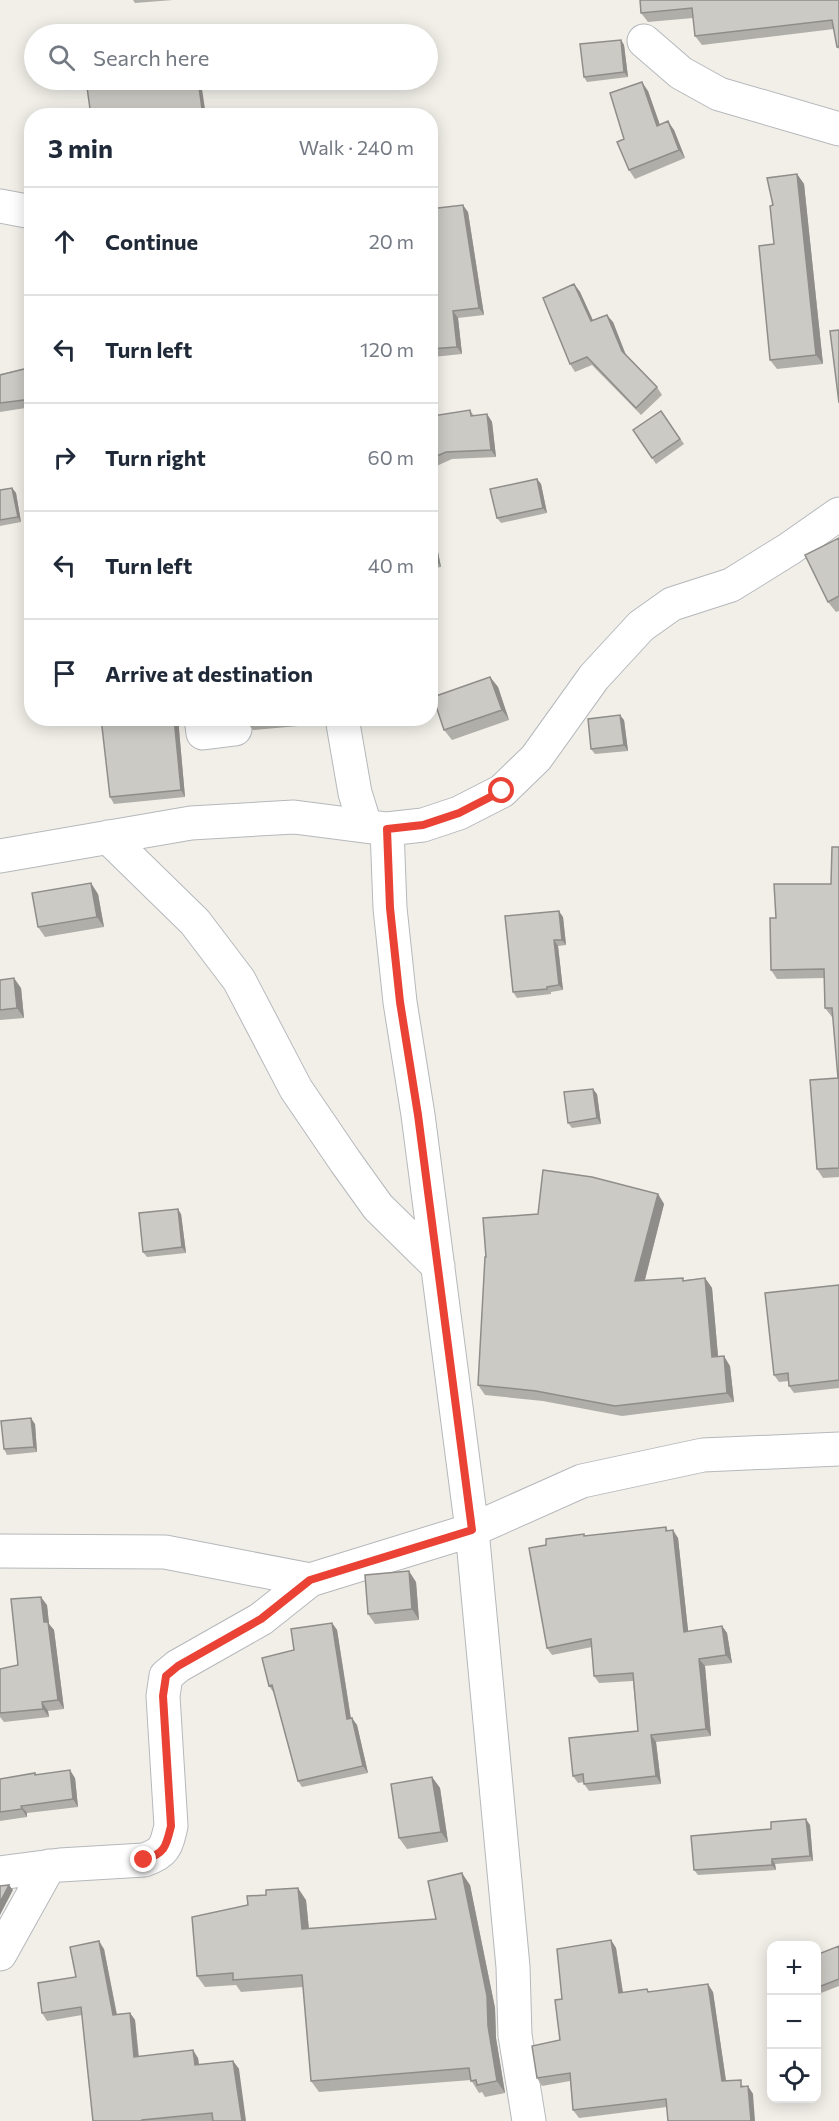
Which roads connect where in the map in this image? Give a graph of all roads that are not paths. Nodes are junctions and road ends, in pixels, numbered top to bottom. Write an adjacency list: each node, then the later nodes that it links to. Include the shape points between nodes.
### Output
1 (644, 41): 2 (street, via 681,73 719,94)
2 (839, 129)
3 (0, 206): 4 (street)
4 (24, 210)
5 (839, 514): 9 (street, via 731,585 672,604 641,627 594,677 536,758 502,791 459,813 423,825)
6 (202, 726): 7 (street, via 203,733 235,729)
7 (234, 726)
8 (343, 726): 9 (street, via 355,794)
9 (376, 827): 10 (street, via 294,818 191,823); 12 (street)
10 (108, 837): 11 (street); 12 (street, via 195,922 239,980 296,1089 345,1161 378,1207)
11 (0, 856)
12 (438, 1266): 14 (street)
13 (839, 1449): 14 (street, via 703,1455 582,1481)
14 (472, 1530): 16 (street); 20 (street, via 513,1967 515,2035)
15 (0, 1551): 16 (street, via 165,1552)
16 (310, 1580): 17 (street, via 261,1619 166,1676 163,1696 171,1826 167,1845 156,1856 144,1860)
17 (50, 1866): 18 (street); 19 (street)
18 (0, 1873)
19 (0, 1954)
20 (530, 2121)

